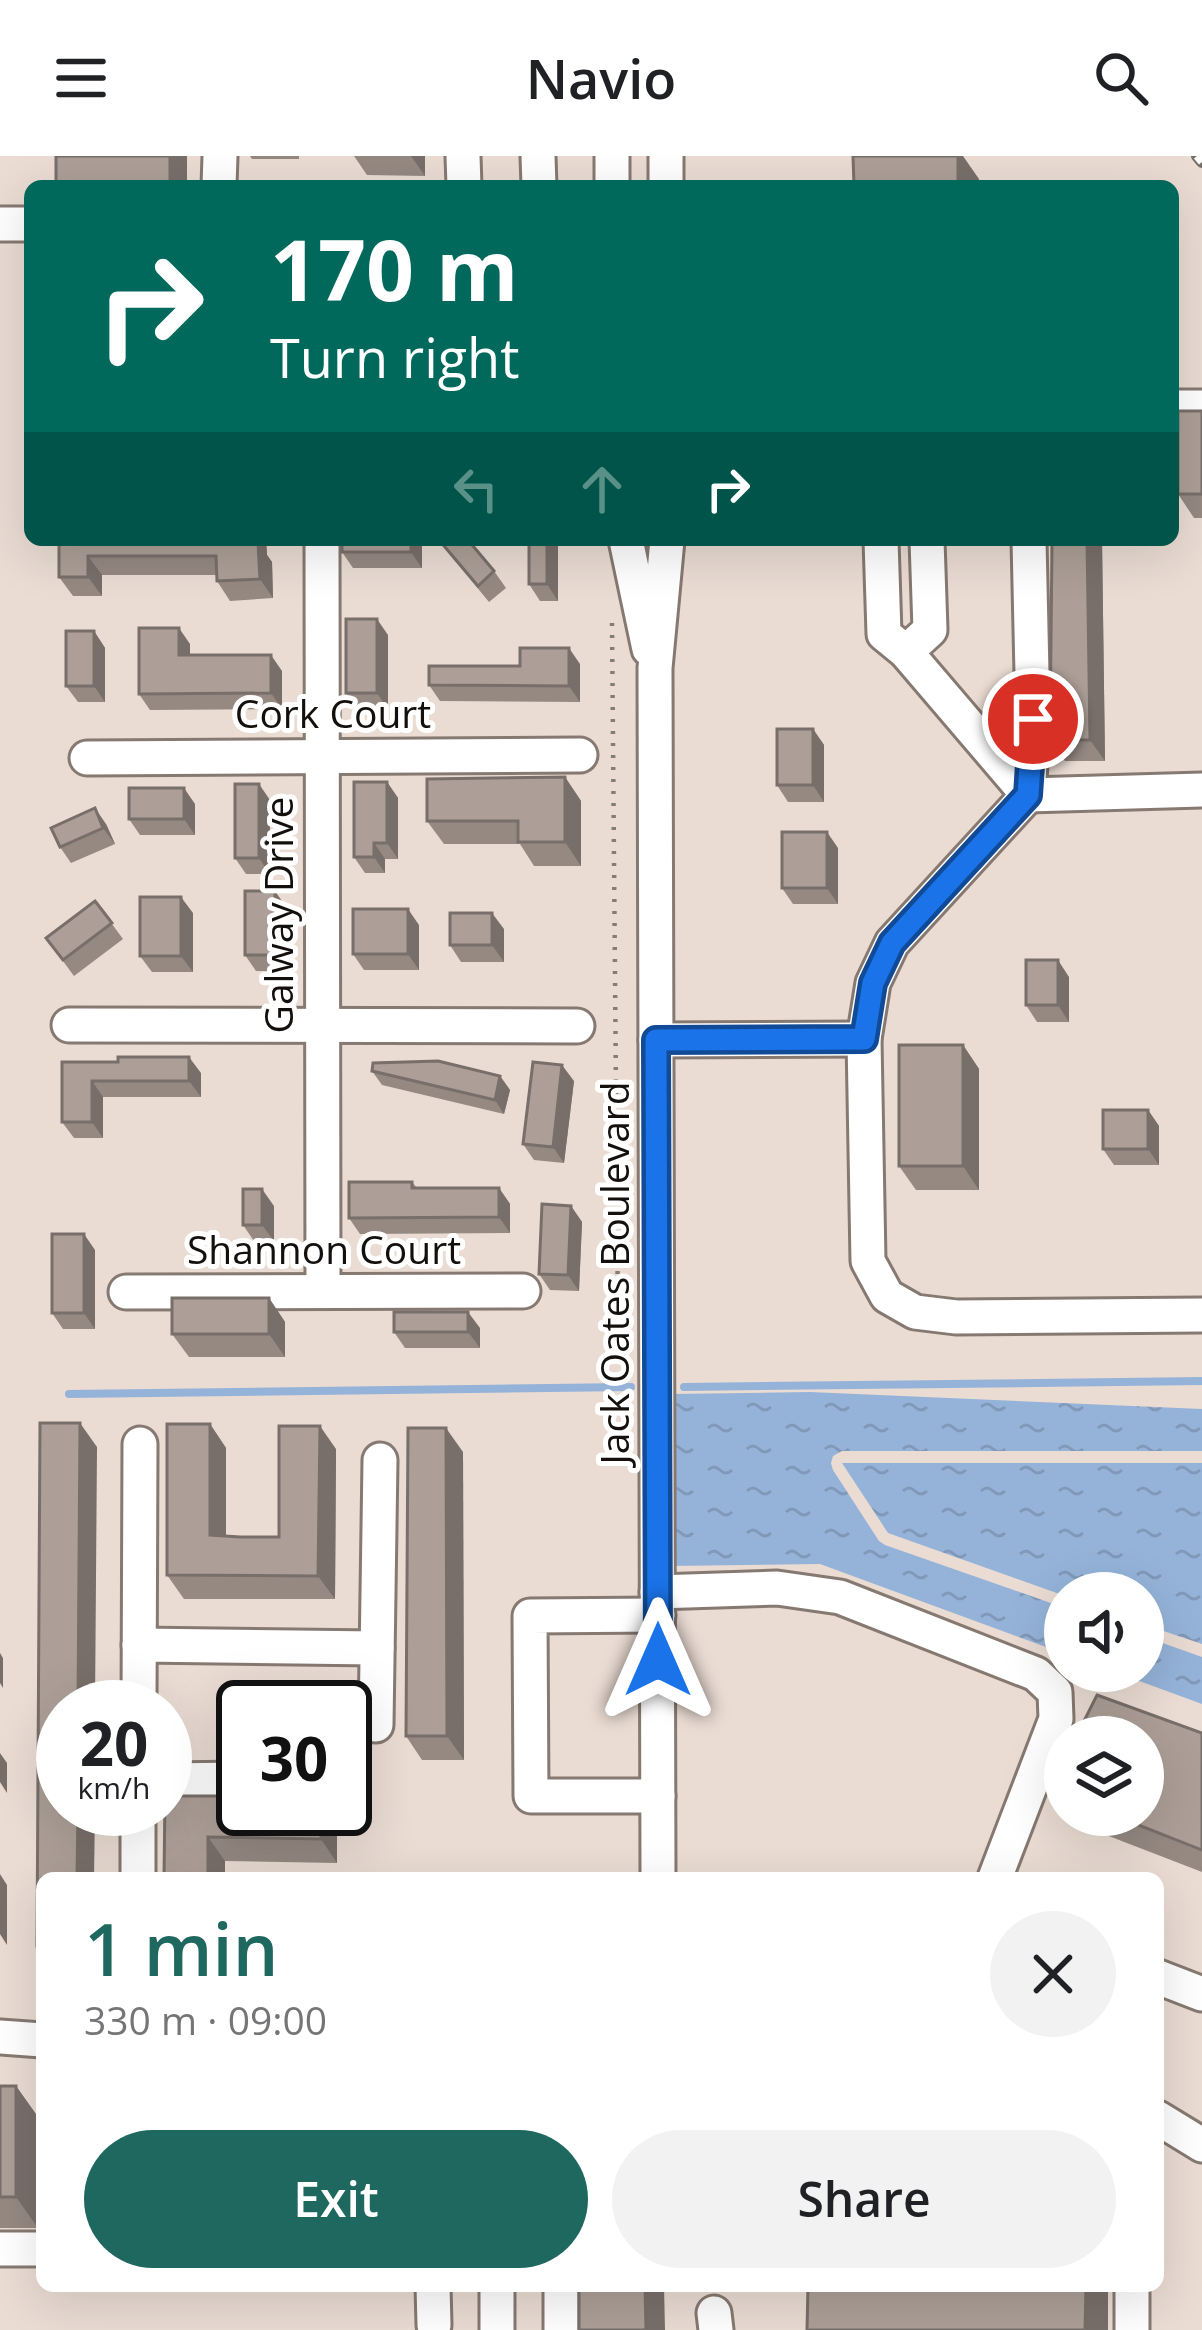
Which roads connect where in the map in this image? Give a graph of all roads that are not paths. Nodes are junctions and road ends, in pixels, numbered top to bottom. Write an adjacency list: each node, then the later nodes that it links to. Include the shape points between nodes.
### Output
1 (322, 546): 9 (street, Galway Drive)
2 (627, 546): 8 (street, Jack Oates Boulevard)
3 (666, 546): 8 (street, Jack Oates Boulevard)
4 (881, 546): 7 (street, via 884,634)
5 (927, 546): 7 (street, via 930,630)
6 (1029, 546): 13 (street)
7 (906, 652): 13 (street)
8 (655, 668): 18 (street, Jack Oates Boulevard)
9 (320, 755): 10 (street, Cork Court); 11 (street, Cork Court); 15 (street, Galway Drive)
10 (580, 755)
11 (87, 758)
12 (1202, 790): 13 (street)
13 (1028, 795): 17 (street, via 892,943 873,983)
14 (69, 1025): 15 (street)
15 (320, 1025): 16 (street); 19 (street, Galway Drive)
16 (578, 1026)
17 (864, 1039): 18 (street); 22 (street, via 868,1262 887,1296 914,1312 956,1316)
18 (656, 1040): 25 (street, Jack Oates Boulevard)
19 (322, 1291): 20 (street, Shannon Court); 21 (street, Shannon Court)
20 (126, 1292)
21 (523, 1292)
22 (1202, 1315)
23 (140, 1444): 26 (street)
24 (380, 1460): 27 (street)
25 (658, 1604): 30 (street, Jack Oates Boulevard); 30 (street, via 530,1616 531,1796); 34 (street, via 777,1588 840,1597 1036,1674 1055,1692 1057,1719)
26 (139, 1645): 27 (street); 28 (street)
27 (377, 1648): 29 (street)
28 (139, 1680)
29 (376, 1725)
30 (658, 1796): 33 (street, Jack Oates Boulevard)
31 (138, 1836): 32 (street)
32 (138, 1872)
33 (658, 1872)
34 (997, 1872)
35 (1164, 1979): 36 (street)
36 (1202, 1994)
37 (0, 2037): 38 (street)
38 (36, 2040)
39 (1164, 2122): 40 (street)
40 (1202, 2144)
41 (0, 2249): 42 (street)
42 (36, 2249)
43 (433, 2292): 47 (street)
44 (497, 2292): 48 (street)
45 (561, 2292): 49 (street)
46 (1132, 2292): 50 (street)
47 (433, 2329)
48 (497, 2330)
49 (561, 2330)
50 (1132, 2330)

